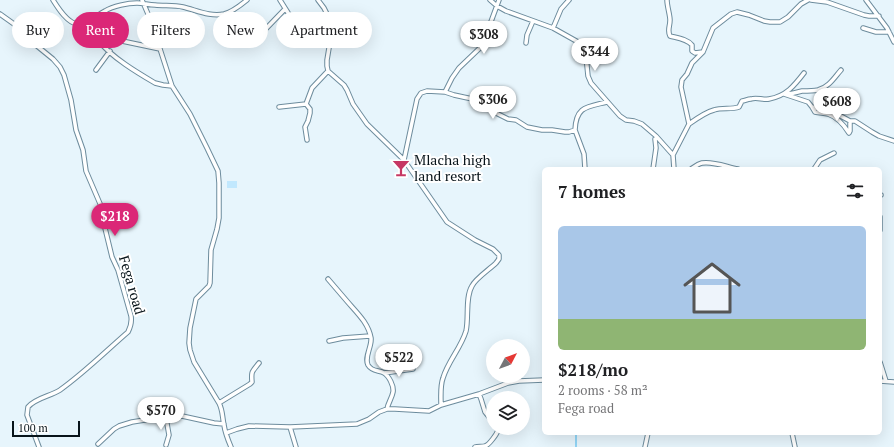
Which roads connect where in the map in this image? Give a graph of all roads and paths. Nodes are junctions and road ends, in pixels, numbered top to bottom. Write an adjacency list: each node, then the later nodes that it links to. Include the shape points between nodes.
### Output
1 (53, 0): 19 (street)
2 (247, 0): 11 (street, via 230,12 222,14)
3 (280, 0): 13 (street)
4 (318, 0): 33 (street, via 332,28 327,60)
5 (490, 0): 12 (street)
6 (499, 0): 12 (street)
7 (570, 0): 21 (street, via 561,9)
8 (667, 0): 30 (street, via 670,36 686,40 692,45 692,51 695,53)
9 (810, 0): 17 (street, via 827,2 864,15); 30 (street, via 801,4 780,22 770,22 738,12 731,14 713,28)
10 (866, 0): 17 (street)
11 (143, 2): 14 (street, via 130,3); 28 (street, via 152,21)
12 (497, 6): 18 (street); 36 (street, via 482,46 459,68)
13 (285, 9): 15 (street); 20 (street)
14 (103, 12)
15 (287, 12)
16 (0, 14): 82 (street, Fega road, via 53,59 64,76 86,171 101,206 112,257 132,321 128,332 71,382 28,407 27,415)
17 (879, 16): 23 (street)
18 (533, 21): 21 (street); 26 (street)
19 (72, 22)
20 (268, 26)
21 (553, 28): 38 (street, via 578,42 583,48 589,79)
22 (863, 28): 23 (street, via 876,32)
23 (890, 32): 25 (street)
24 (129, 42): 28 (street)
25 (894, 42)
26 (526, 43)
27 (107, 48): 29 (street)
28 (160, 49): 35 (street)
29 (110, 51): 31 (street); 35 (street, via 155,83)
30 (703, 52): 43 (street, via 692,62 682,80)
31 (96, 70)
32 (841, 70): 37 (street, via 830,84 818,90)
33 (328, 71): 39 (street, via 312,88); 50 (street, via 348,90 353,104 367,124)
34 (804, 73): 37 (street)
35 (172, 86): 69 (street, via 197,128 219,176 218,222 211,250 210,283 196,300 189,337 194,362)
36 (445, 92): 44 (street, via 478,100 498,114 527,127 565,132); 50 (street, via 427,91 419,94)
37 (784, 94): 41 (street, via 808,102); 43 (street, via 769,99 751,98 742,101 739,107 712,110)
38 (607, 102): 44 (street, via 582,109 576,118); 49 (street, via 623,119 642,124)
39 (306, 104): 40 (street); 46 (street, via 310,109 305,127)
40 (279, 107)
41 (812, 107): 42 (street, via 832,112); 42 (street, via 815,112 826,113 835,118 849,132)
42 (850, 121): 47 (street, via 855,121 879,136)
43 (689, 124): 49 (street)
44 (575, 130): 51 (street, via 584,154)
45 (655, 139): 52 (street)
46 (307, 140)
47 (894, 141)
48 (834, 153): 56 (street, via 820,160)
49 (673, 155): 53 (street)
50 (404, 160): 70 (street, via 447,222 499,255 496,263 470,288 466,331 443,377)
51 (585, 167)
52 (653, 167)
53 (674, 167)
54 (693, 167): 55 (street, via 700,163)
55 (729, 167)
56 (815, 167)
57 (328, 279): 58 (street, via 361,317)
58 (370, 336): 59 (street); 63 (street, via 368,366)
59 (329, 341)
60 (259, 363): 69 (street, via 250,375 250,384)
61 (882, 368): 66 (street)
62 (413, 369): 63 (street)
63 (384, 373): 71 (street, via 391,381 393,389)
64 (542, 380): 68 (street, via 508,383)
65 (882, 381): 66 (street)
66 (886, 381): 67 (street)
67 (894, 382)
68 (479, 394): 70 (street); 72 (street)
69 (219, 402): 74 (street)
70 (441, 405): 71 (street, via 429,411)
71 (387, 409): 75 (street, via 357,424)
72 (486, 413)
73 (166, 418): 74 (street, via 182,416); 80 (street, via 124,424 114,429); 81 (street, via 169,435)
74 (224, 424): 76 (street)
75 (290, 427): 76 (street, via 249,426); 84 (street)
76 (226, 433): 83 (street)
77 (496, 435): 85 (street, via 487,445)
78 (648, 435): 86 (street)
79 (793, 435): 87 (street)
80 (98, 444)
81 (166, 445)
82 (39, 447)
83 (231, 447)
84 (296, 447)
85 (475, 447)
86 (645, 447)
87 (796, 447)

